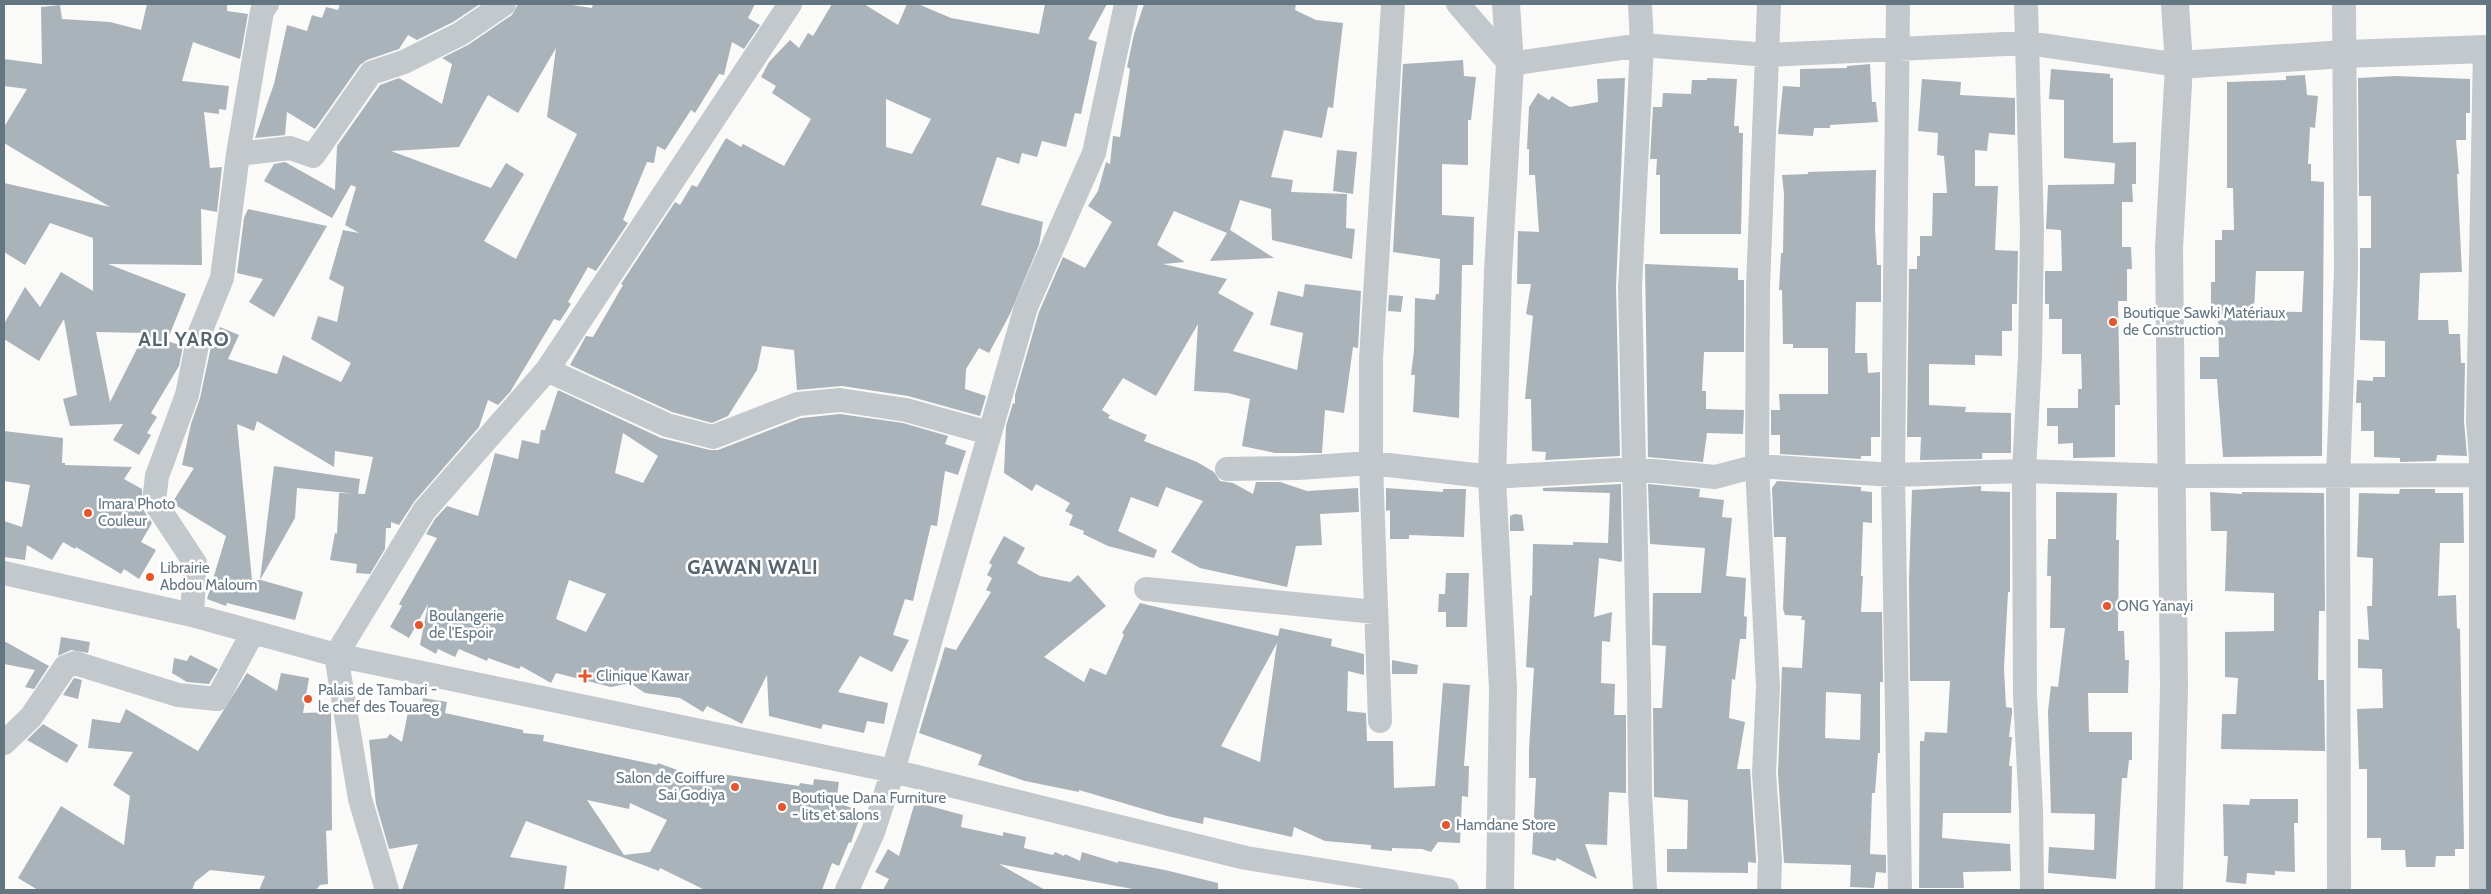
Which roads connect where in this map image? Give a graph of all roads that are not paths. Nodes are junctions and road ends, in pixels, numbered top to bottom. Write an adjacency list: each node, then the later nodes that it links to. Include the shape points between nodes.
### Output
1 (504, 4): 22 (street, via 460,34 404,62 371,74 313,156 290,148)
2 (1126, 4): 24 (street, via 1094,153 1026,307)
3 (1393, 4): 25 (street, via 1371,359)
4 (1458, 4): 20 (street)
5 (1506, 4): 20 (street)
6 (1640, 4): 15 (street)
7 (1769, 4): 19 (street)
8 (1898, 4): 17 (street)
9 (2026, 4): 14 (street)
10 (2175, 4): 21 (street)
11 (2344, 4): 18 (street)
12 (264, 6): 22 (street)
13 (791, 6): 23 (street)
14 (2027, 43): 17 (street); 21 (street); 29 (street, via 2032,231)
15 (1642, 45): 19 (street); 20 (street); 28 (street, via 1630,288)
16 (2486, 49): 18 (street); 32 (street, via 2478,422)
17 (1897, 51): 19 (street); 30 (street)
18 (2345, 54): 21 (street); 34 (street, via 2346,270)
19 (1768, 55): 26 (street, via 1758,286)
20 (1510, 64): 33 (street, via 1498,271)
21 (2179, 65): 31 (street, via 2169,248)
22 (238, 154): 38 (street, via 222,278 199,336 187,395 158,476 154,501 195,564)
23 (547, 370): 24 (street, via 667,425 713,437 798,404 840,400 906,410); 40 (street, via 424,511)
24 (989, 432): 43 (street)
25 (1371, 463): 27 (street); 33 (street); 37 (street)
26 (1757, 466): 28 (street, via 1715,478); 30 (street); 49 (street, via 1768,687 1764,772)
27 (1227, 469)
28 (1634, 469): 33 (street); 48 (street)
29 (2024, 471): 30 (street); 31 (street); 51 (street, via 2025,695)
30 (1893, 475): 50 (street)
31 (2172, 476): 34 (street); 52 (street, via 2174,687)
32 (2484, 476): 34 (street); 54 (street)
33 (1492, 477): 47 (street, via 1503,688)
34 (2338, 477): 53 (street)
35 (4, 573): 38 (street)
36 (1146, 590): 37 (street)
37 (1375, 612): 41 (street)
38 (192, 615): 39 (street)
39 (253, 632): 40 (street); 42 (street, via 216,699 178,695 75,663 65,667 31,717)
40 (336, 654): 43 (street); 44 (street, via 360,799)
41 (1380, 721)
42 (4, 743)
43 (893, 771): 45 (street, via 873,832); 46 (street, via 1246,858)
44 (387, 890)
45 (847, 890)
46 (1448, 890)
47 (1500, 890)
48 (1645, 890)
49 (1769, 890)
50 (1900, 890)
51 (2032, 890)
52 (2169, 890)
53 (2339, 890)
54 (2481, 890)

